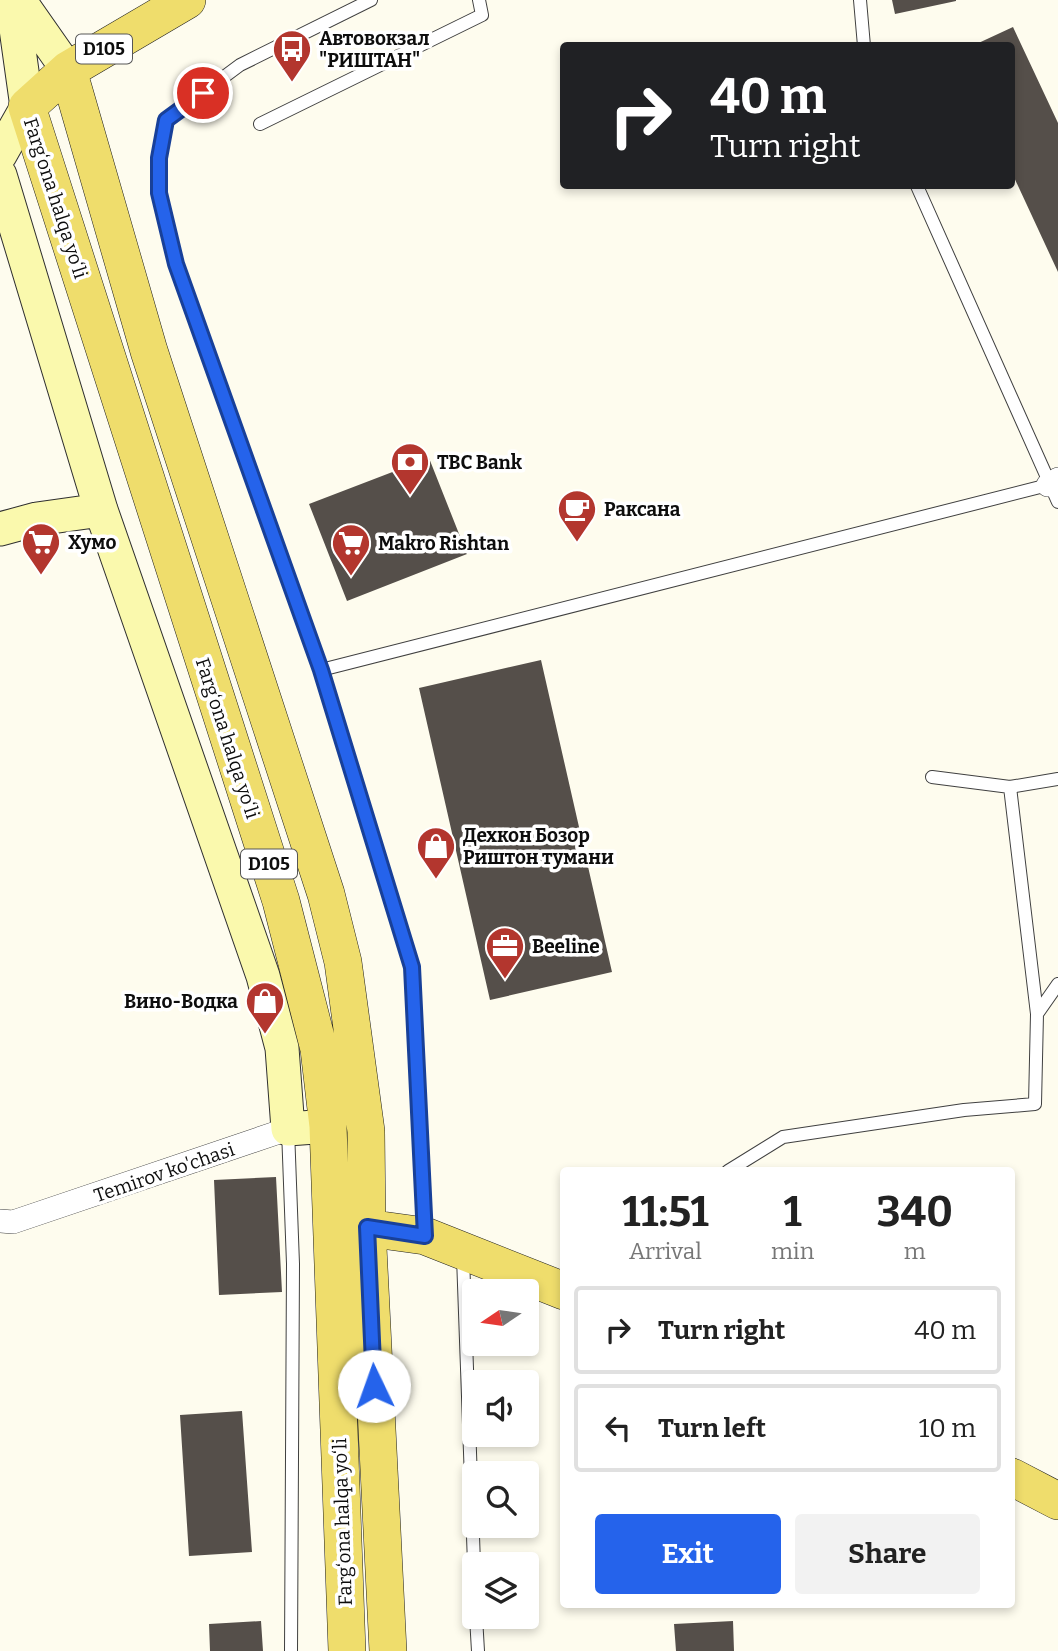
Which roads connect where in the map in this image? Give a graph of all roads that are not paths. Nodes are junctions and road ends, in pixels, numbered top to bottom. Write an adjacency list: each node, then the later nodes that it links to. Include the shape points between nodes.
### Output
1 (12, 0): 9 (street)
2 (19, 0): 8 (street)
3 (187, 0): 8 (main road, Farg‘ona halqa yo‘li / D105)
4 (372, 0): 17 (lane, via 240,65 166,120 159,158 159,193 176,264)
5 (479, 0): 10 (lane, via 482,15)
6 (860, 0): 7 (lane)
7 (864, 42)
8 (68, 70): 9 (main road, Farg‘ona halqa yo‘li / D105); 28 (main road, Farg‘ona halqa yo‘li / D105, via 149,351 330,908 343,962 366,1131)
9 (27, 107): 11 (street); 23 (main road, Farg‘ona halqa yo‘li / D105, via 281,901 319,1049)
10 (260, 124)
11 (0, 155)
12 (0, 175): 15 (street)
13 (918, 189): 14 (lane)
14 (1055, 489): 17 (lane)
15 (102, 510): 16 (street); 24 (street, via 263,976 282,1048)
16 (0, 529)
17 (321, 670): 29 (lane, via 412,967)
18 (932, 777): 20 (lane)
19 (1058, 779): 20 (lane)
20 (1010, 788): 22 (lane)
21 (1058, 984): 22 (lane)
22 (1037, 1014): 25 (lane, via 1035,1104 783,1137)
23 (328, 1126): 24 (street, Temirov ko'chasi); 27 (main road, Farg‘ona halqa yo‘li / D105)
24 (288, 1129): 26 (street, Temirov ko'chasi, via 25,1218); 36 (lane, via 293,1264)
25 (734, 1167)
26 (0, 1221)
27 (330, 1224): 28 (main road); 37 (main road, Farg‘ona halqa yo‘li / D105)
28 (367, 1227): 29 (main road); 38 (main road, Farg‘ona halqa yo‘li / D105)
29 (425, 1236): 30 (main road)
30 (463, 1252): 31 (main road); 34 (lane)
31 (560, 1288)
32 (1015, 1479): 33 (main road)
33 (1058, 1501)
34 (474, 1552)
35 (477, 1629): 39 (lane)
36 (291, 1651)
37 (347, 1651)
38 (388, 1651)
39 (478, 1651)

